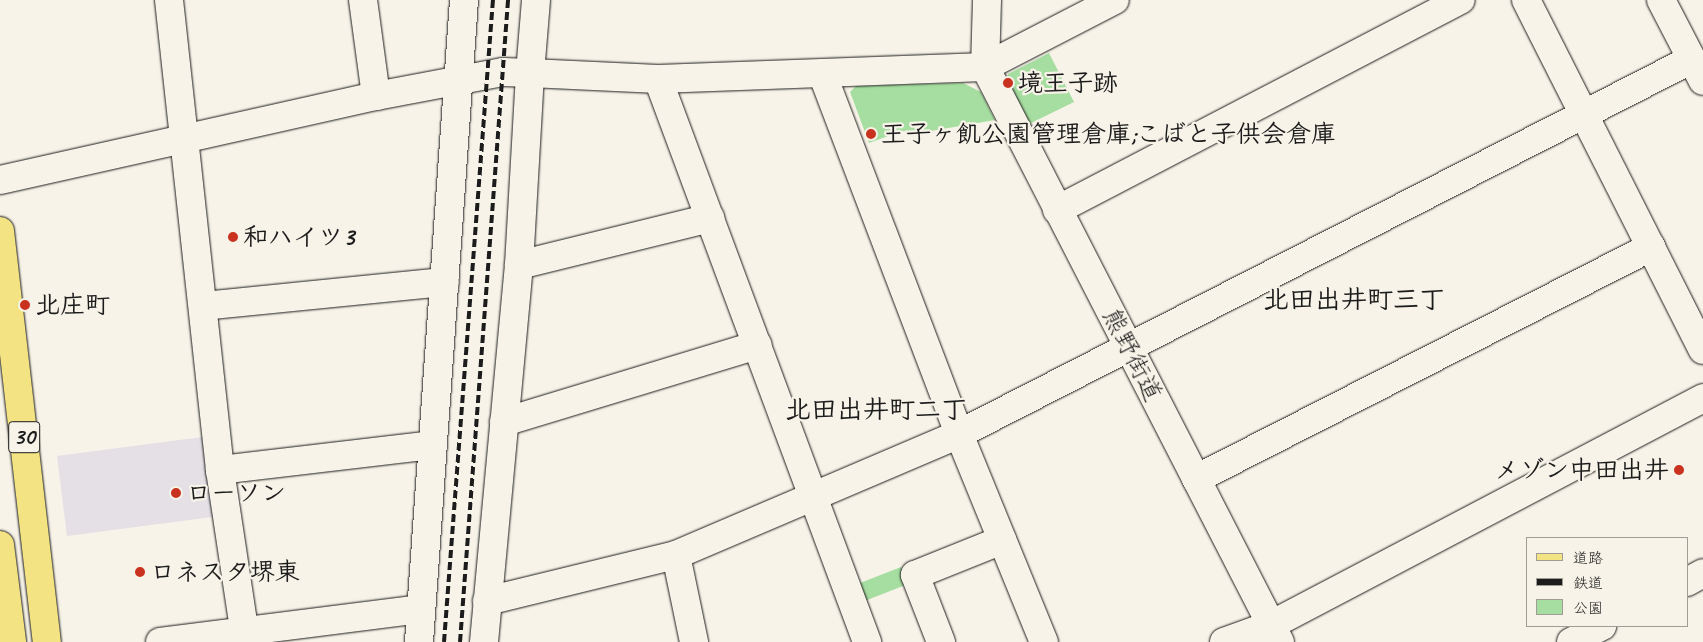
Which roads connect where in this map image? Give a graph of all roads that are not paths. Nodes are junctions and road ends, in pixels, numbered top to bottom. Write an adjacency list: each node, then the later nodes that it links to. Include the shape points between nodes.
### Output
1 (169, 0): 18 (street)
2 (363, 0): 16 (street)
3 (464, 0): 15 (street)
4 (536, 0): 12 (street)
5 (987, 0): 10 (street)
6 (1115, 0): 10 (street)
7 (1461, 0): 20 (street)
8 (1526, 0): 17 (street)
9 (1661, 0): 11 (street)
10 (985, 67): 13 (street); 20 (street, 熊野街道)
11 (1697, 70): 17 (street)
12 (530, 73): 14 (street); 15 (street, via 503,72); 24 (street)
13 (822, 73): 14 (street); 32 (street)
14 (658, 79): 21 (street)
15 (460, 83): 16 (street); 25 (street)
16 (376, 96): 18 (street)
17 (1584, 114): 23 (street); 28 (street)
18 (186, 138): 19 (street); 26 (street)
19 (0, 180)
20 (1057, 210): 28 (street, 熊野街道)
21 (710, 218): 24 (street); 27 (street)
22 (0, 231): 48 (main road, 30)
23 (1651, 247): 29 (street); 35 (street)
24 (519, 265): 31 (street)
25 (445, 282): 26 (street); 33 (street)
26 (203, 306): 34 (street)
27 (758, 345): 31 (street); 36 (street)
28 (1128, 347): 32 (street); 35 (street, 熊野街道)
29 (1703, 350)
30 (1703, 398): 45 (street)
31 (504, 422): 42 (street)
32 (959, 434): 36 (street); 37 (street)
33 (433, 445): 34 (street); 43 (street)
34 (220, 470): 46 (street)
35 (1196, 479): 45 (street, 熊野街道)
36 (815, 496): 39 (street); 53 (street)
37 (1002, 540): 54 (street, via 915,575); 55 (street)
38 (0, 545): 47 (main road)
39 (676, 555): 42 (street); 52 (street)
40 (1703, 573): 41 (street)
41 (1688, 581)
42 (487, 601): 51 (street)
43 (420, 609): 46 (street); 50 (street)
44 (1600, 627): 57 (street)
45 (1275, 633): 56 (street)
46 (245, 637): 49 (street)
47 (12, 642)
48 (47, 642)
49 (160, 642)
50 (419, 642)
51 (484, 642)
52 (694, 642)
53 (867, 642)
54 (940, 642)
55 (1044, 642)
56 (1224, 642)
57 (1571, 642)

